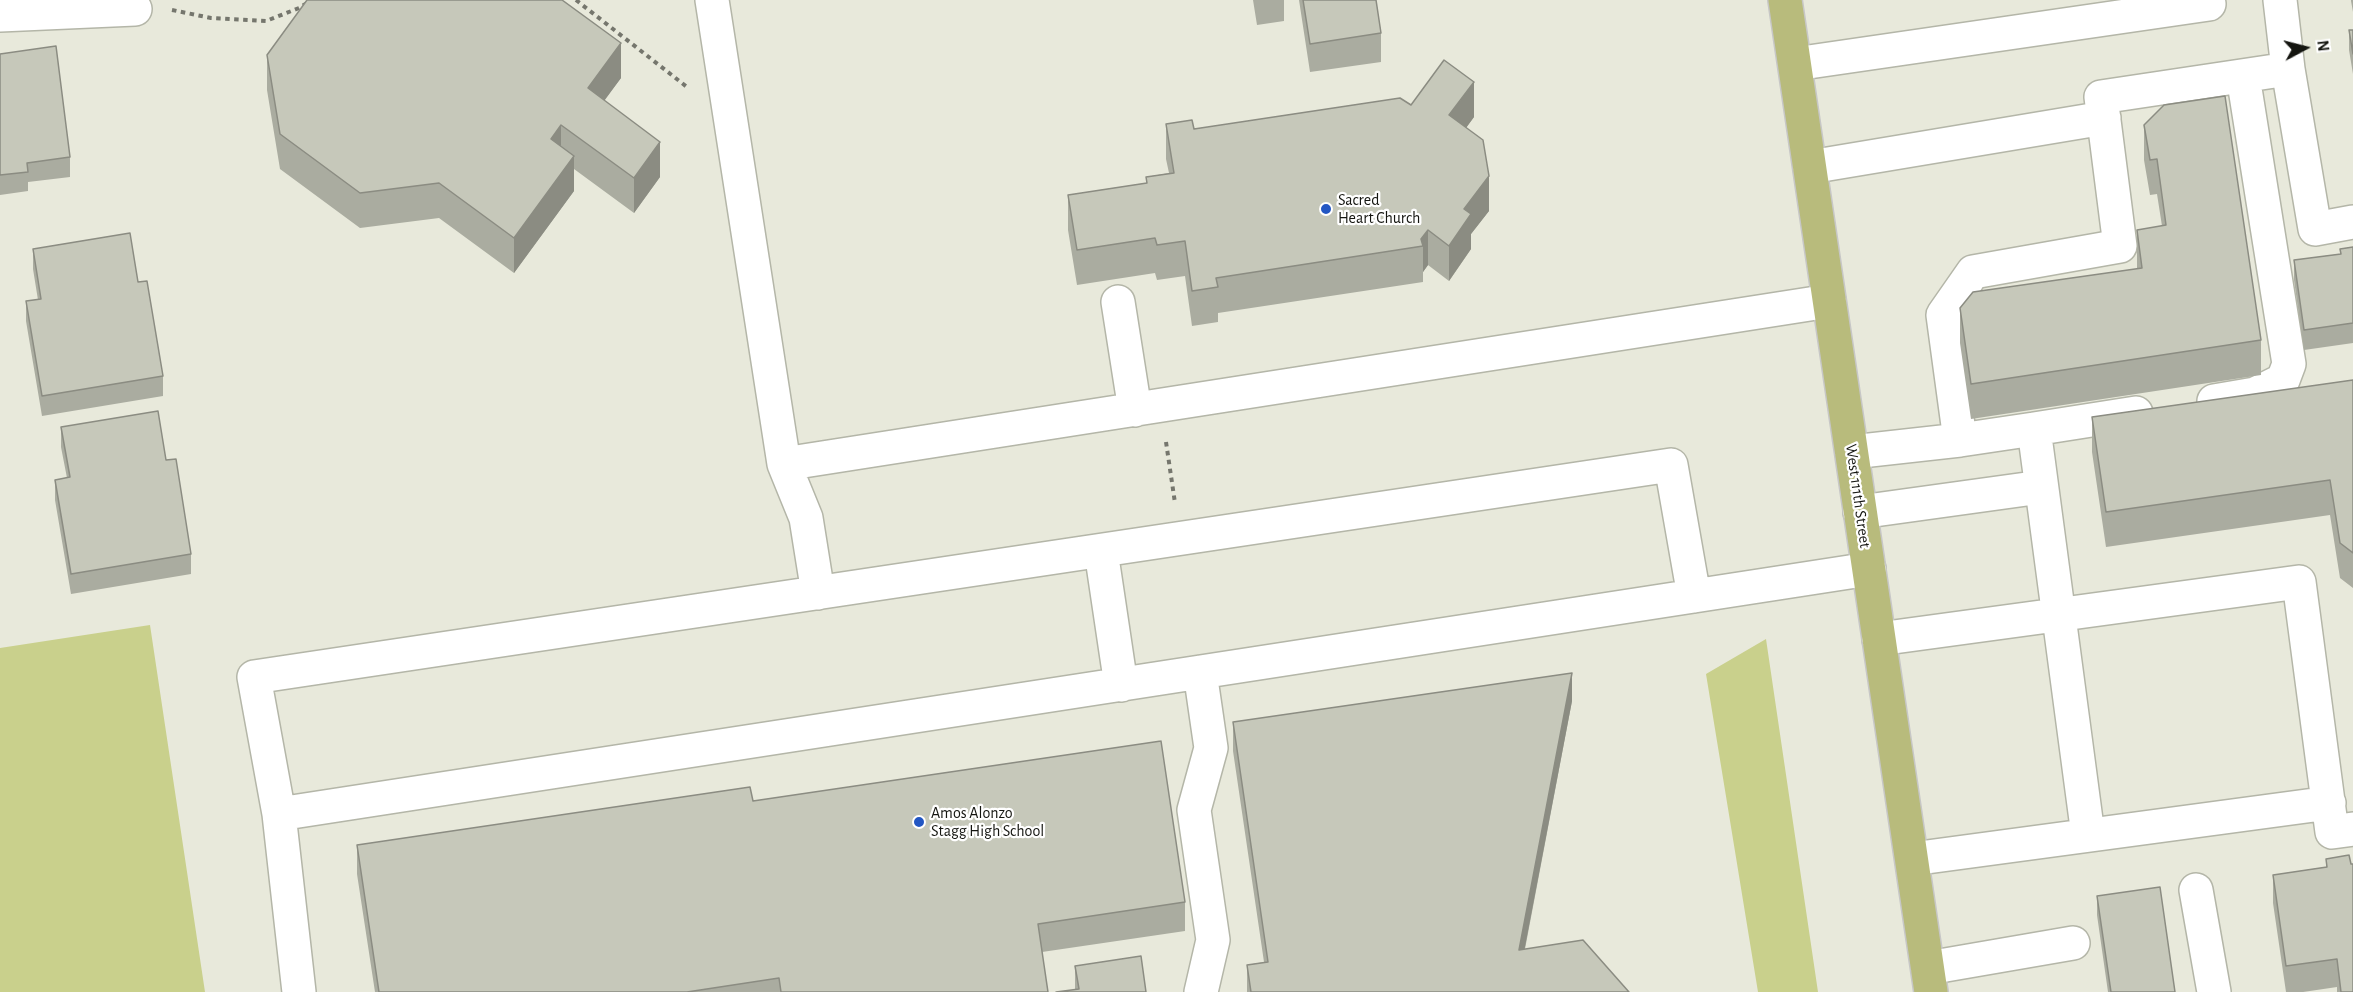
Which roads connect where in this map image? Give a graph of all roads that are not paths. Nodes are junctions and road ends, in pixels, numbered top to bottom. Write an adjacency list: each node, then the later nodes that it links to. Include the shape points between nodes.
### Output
1 (712, 0): 19 (lane)
2 (1785, 0): 7 (main road, West 111th Street)
3 (2280, 0): 8 (lane)
4 (2209, 4): 7 (lane)
5 (135, 9): 6 (lane)
6 (0, 15)
7 (1795, 64): 11 (main road, West 111th Street)
8 (2288, 69): 9 (lane); 12 (lane, via 2315,229)
9 (2243, 76): 10 (lane, via 2102,97); 16 (lane, via 2289,364 2283,380 2255,394)
10 (2104, 118): 11 (lane); 17 (lane, via 2120,246 1973,272 1943,315)
11 (1810, 167): 13 (main road, West 111th Street)
12 (2353, 222)
13 (1829, 301): 15 (lane); 18 (main road, West 111th Street)
14 (1118, 302): 15 (lane)
15 (1147, 408): 19 (lane)
16 (2034, 429): 17 (lane); 20 (lane)
17 (1960, 441): 18 (lane)
18 (1852, 452): 21 (main road, West 111th Street)
19 (784, 464): 24 (lane, via 806,518)
20 (2041, 487): 21 (lane); 26 (lane)
21 (1860, 512): 23 (main road, West 111th Street)
22 (1101, 550): 24 (lane); 25 (lane, via 1671,465); 29 (lane)
23 (1869, 569): 25 (lane); 27 (main road, West 111th Street)
24 (818, 593): 31 (lane, via 254,677)
25 (1694, 596): 28 (lane)
26 (2058, 615): 27 (lane); 30 (lane, via 2299,582); 33 (lane)
27 (1879, 639): 34 (main road, West 111th Street)
28 (1200, 672): 29 (lane); 39 (lane, via 1211,748 1194,810 1213,940)
29 (1121, 685): 31 (lane)
30 (2329, 803): 32 (lane, via 2332,832); 33 (lane)
31 (279, 814): 38 (lane)
32 (2353, 829)
33 (2088, 835): 34 (lane)
34 (1912, 859): 37 (main road, West 111th Street)
35 (2196, 890): 40 (lane)
36 (2073, 943): 37 (lane)
37 (1929, 980)
38 (299, 992)
39 (1201, 992)
40 (2214, 992)

